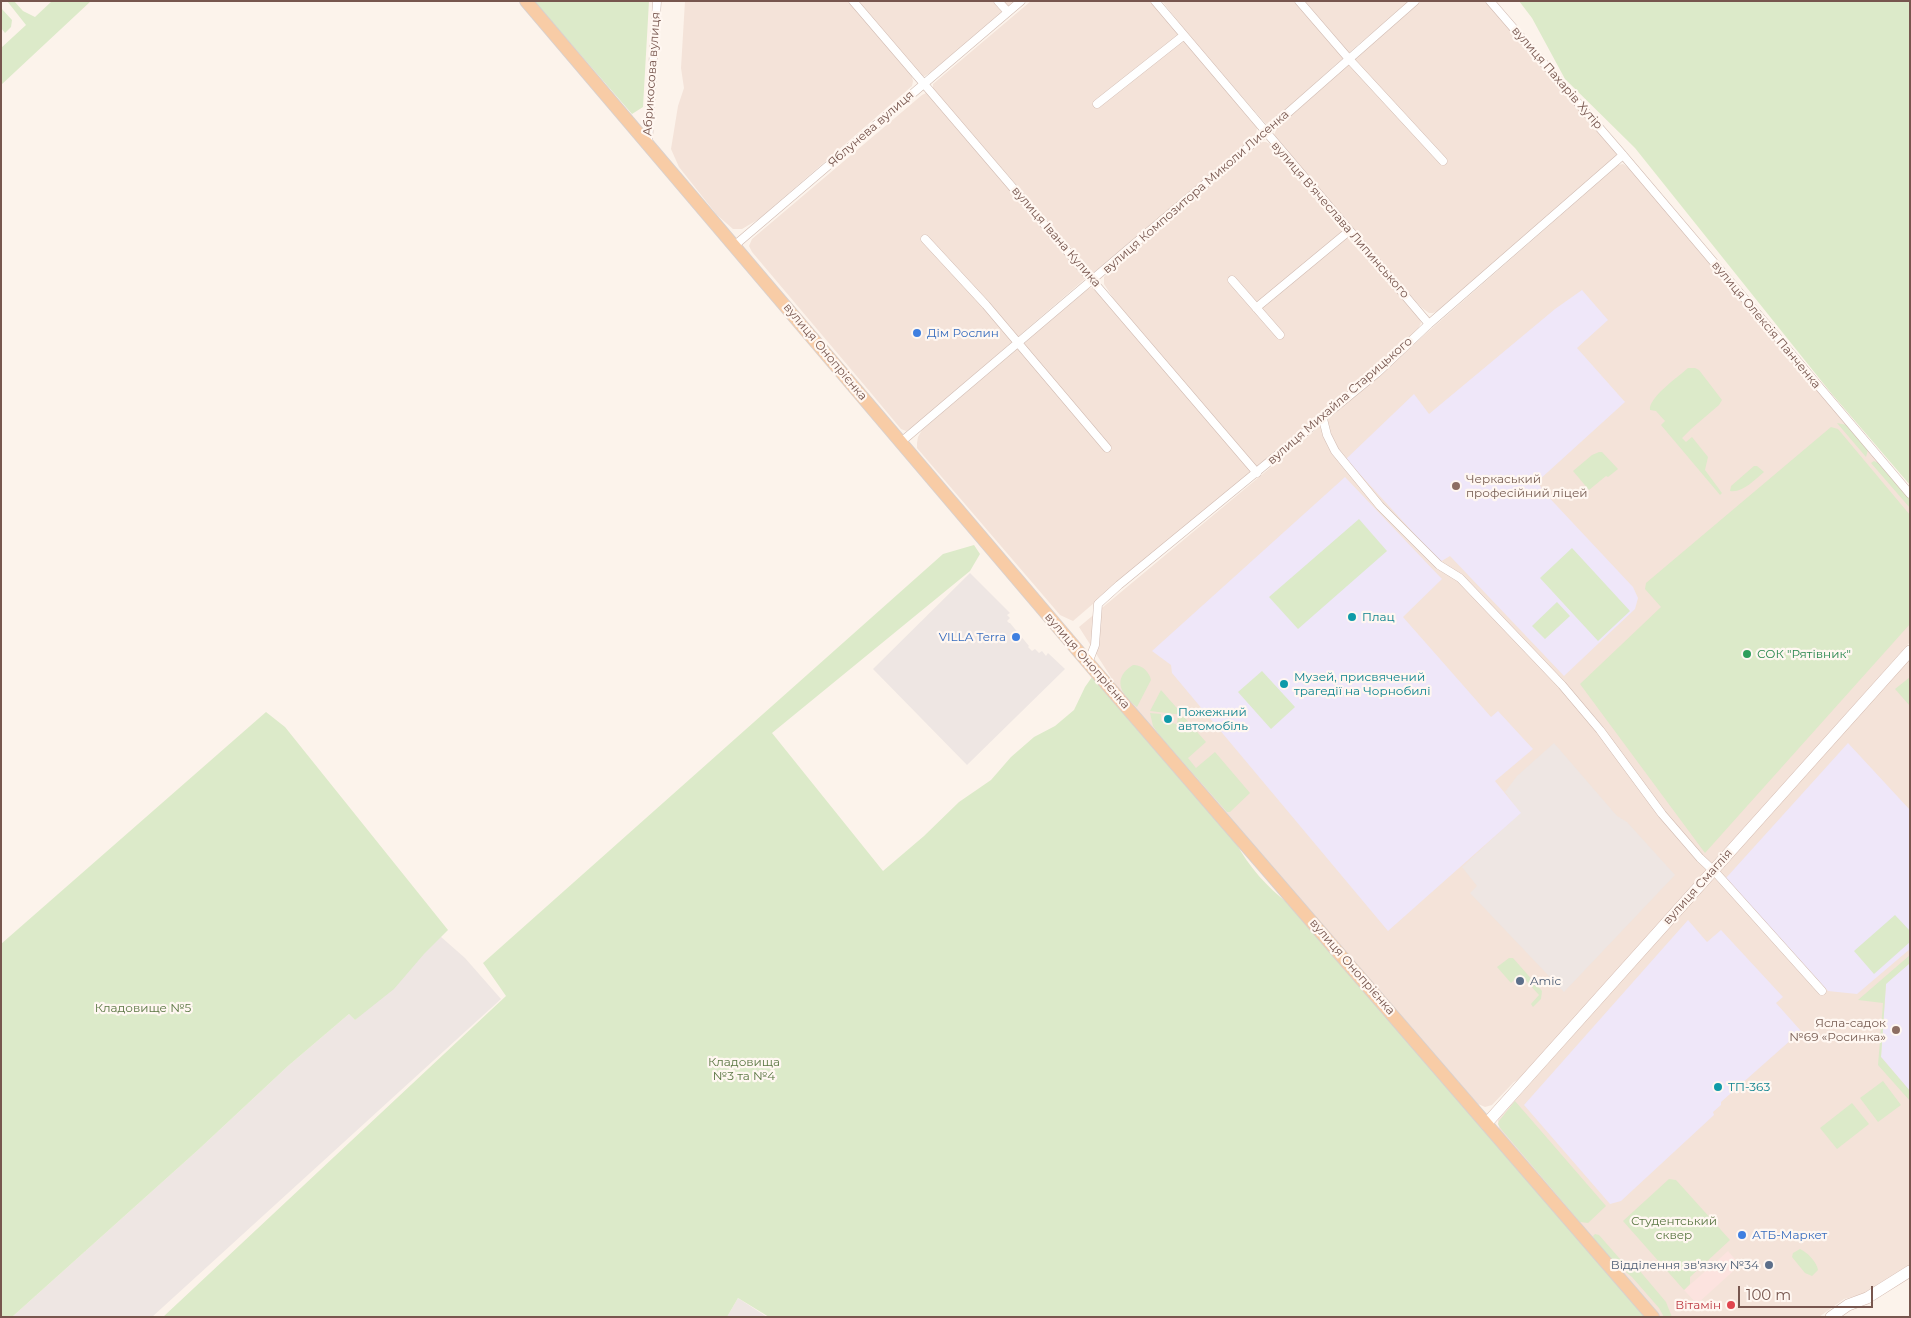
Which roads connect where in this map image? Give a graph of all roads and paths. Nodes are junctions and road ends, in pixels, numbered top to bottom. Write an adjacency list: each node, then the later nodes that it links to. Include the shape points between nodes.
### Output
1 (526, 1): 16 (main road, вулиця Онопрієнка)
2 (657, 1): 16 (street, Абрикосова вулиця)
3 (853, 1): 13 (street, вулиця Івана Кулика)
4 (998, 1): 10 (street)
5 (1021, 1): 10 (street, Яблунева вулиця)
6 (1155, 1): 11 (street, вулиця Вʼячеслава Липинського)
7 (1299, 1): 12 (street)
8 (1415, 1): 12 (street, вулиця Композитора Миколи Лисенка)
9 (1490, 1): 17 (street, вулиця Пахарів Хутір)
10 (1008, 12): 13 (street, Яблунева вулиця)
11 (1183, 36): 14 (street); 15 (street, вулиця Вʼячеслава Липинського)
12 (1349, 59): 15 (street, вулиця Композитора Миколи Лисенка); 18 (street)
13 (923, 83): 21 (street, Яблунева вулиця); 22 (street, вулиця Івана Кулика)
14 (1097, 104)
15 (1265, 133): 19 (street, вулиця Вʼячеслава Липинського); 22 (street, вулиця Композитора Миколи Лисенка)
16 (648, 146): 21 (main road, вулиця Онопрієнка)
17 (1623, 155): 25 (street, вулиця Михайла Старицького); 32 (street, вулиця Олексія Панченка)
18 (1442, 161)
19 (1349, 231): 24 (street); 25 (street, вулиця Вʼячеслава Липинського)
20 (925, 239): 27 (street)
21 (734, 246): 29 (main road, вулиця Онопрієнка)
22 (1093, 280): 27 (street, вулиця Композитора Миколи Лисенка); 31 (street, вулиця Івана Кулика)
23 (1232, 280): 24 (street)
24 (1256, 308): 26 (street)
25 (1429, 324): 28 (street, вулиця Михайла Старицького)
26 (1280, 335)
27 (1019, 343): 29 (street, вулиця Композитора Миколи Лисенка); 30 (street)
28 (1323, 419): 31 (street, вулиця Михайла Старицького); 35 (street, via 1326,436 1335,452 1380,506 1438,565 1460,578 1562,685 1662,814)
29 (901, 442): 34 (main road, вулиця Онопрієнка)
30 (1107, 448)
31 (1257, 472): 34 (street, вулиця Михайла Старицького, via 1098,604 1095,645)
32 (1910, 494)
33 (1908, 659): 35 (street, вулиця Смаглія)
34 (1088, 663): 37 (main road, вулиця Онопрієнка)
35 (1713, 870): 36 (street); 37 (street, вулиця Смаглія)
36 (1822, 992)
37 (1486, 1124): 39 (main road, вулиця Онопрієнка)
38 (1910, 1270): 40 (street)
39 (1653, 1317)
40 (1831, 1317)

